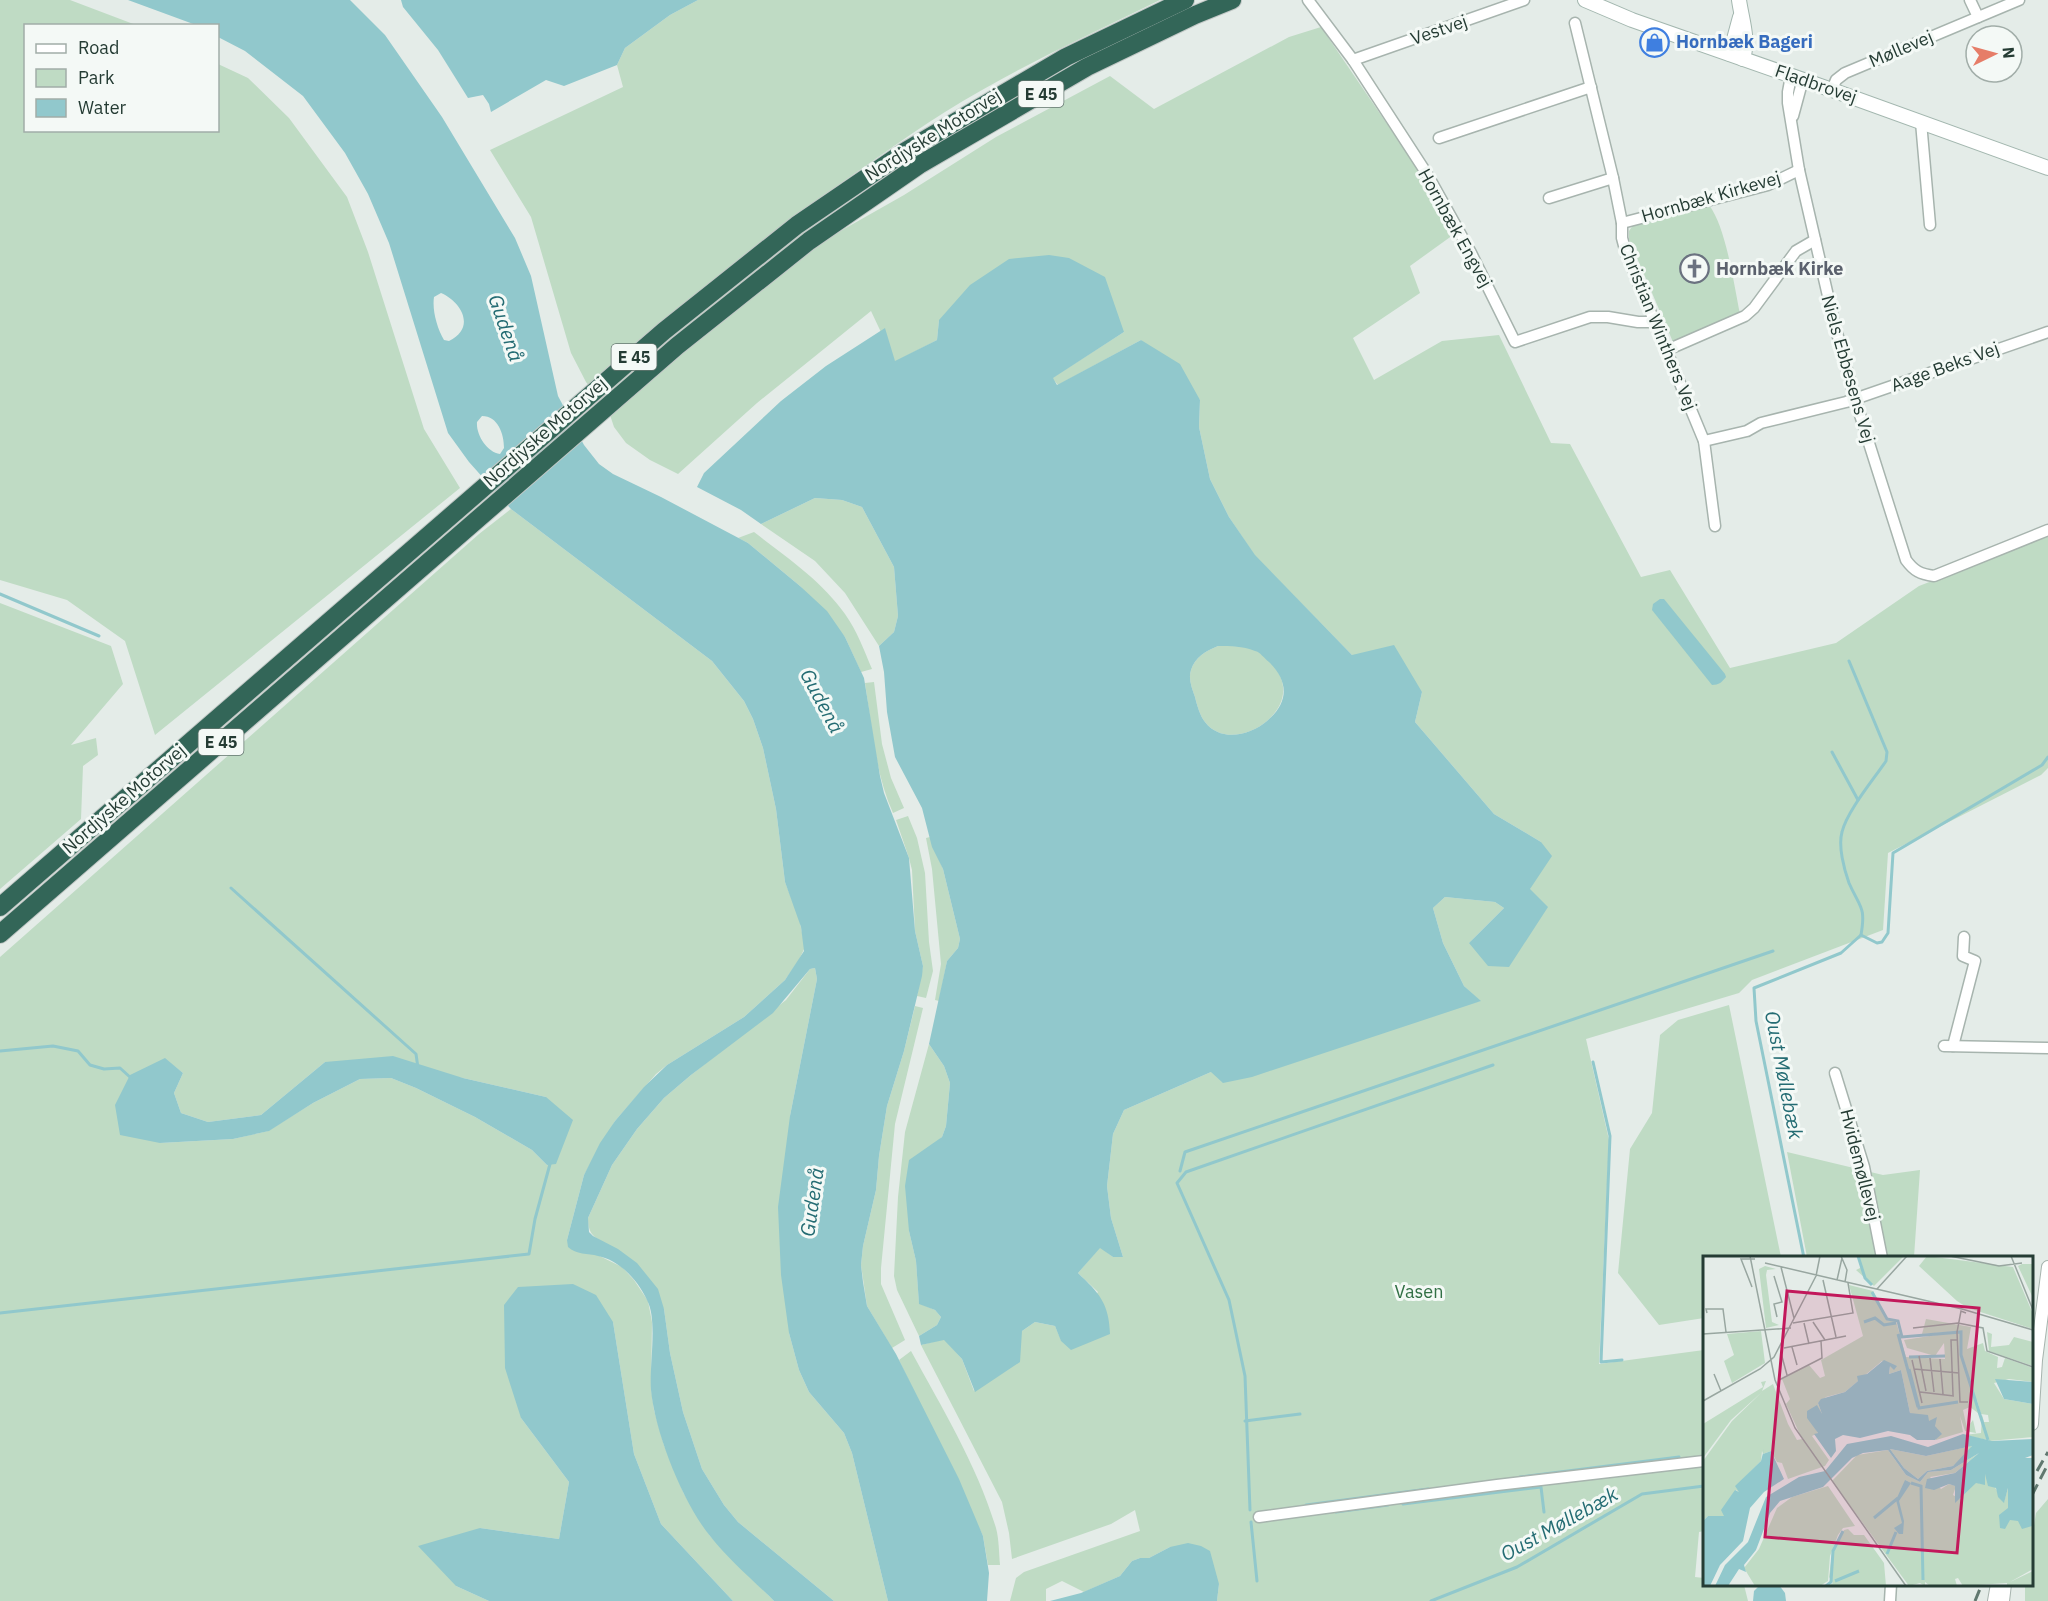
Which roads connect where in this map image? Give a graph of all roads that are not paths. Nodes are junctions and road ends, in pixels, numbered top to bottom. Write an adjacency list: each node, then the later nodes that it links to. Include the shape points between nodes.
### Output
1 (1185, 0): 32 (highway, Nordjyske Motorvej / E 45, via 1066,57 904,152 797,225 705,296)
2 (1232, 0): 35 (highway, Nordjyske Motorvej / E 45, via 1087,68 919,165 809,241 710,318)
3 (1308, 0): 12 (street, Hornbæk Engvej)
4 (1524, 0): 12 (street, Vestvej)
5 (1585, 0): 11 (main road, Fladbrovej)
6 (1970, 0): 9 (street)
7 (2019, 0): 9 (street, Møllevej)
8 (1740, 6): 11 (main road)
9 (1978, 17): 15 (street, Møllevej, via 1845,73)
10 (1575, 23): 14 (street, Christian Winthers Vej)
11 (1737, 56): 13 (main road, Fladbrovej)
12 (1353, 60): 25 (street, Hornbæk Engvej, via 1427,174 1515,342 1590,318)
13 (1797, 78): 15 (main road, Fladbrovej); 19 (street, Niels Ebbesens Vej, via 1792,119)
14 (1591, 87): 17 (street); 20 (street, Christian Winthers Vej)
15 (1832, 90): 16 (main road, Fladbrovej)
16 (1921, 122): 18 (main road, Fladbrovej); 23 (street)
17 (1439, 138)
18 (2048, 168)
19 (1799, 170): 22 (street, Hornbæk Kirkevej, via 1768,185); 24 (street, Niels Ebbesens Vej)
20 (1613, 178): 21 (street); 22 (street, Christian Winthers Vej)
21 (1549, 198)
22 (1622, 223): 25 (street, Christian Winthers Vej, via 1626,253)
23 (1930, 225)
24 (1815, 240): 27 (street, via 1796,251 1744,316); 28 (street, Niels Ebbesens Vej)
25 (1655, 322): 27 (street, Christian Winthers Vej)
26 (2048, 332): 28 (street, Aage Beks Vej)
27 (1667, 350): 29 (street, Christian Winthers Vej)
28 (1855, 399): 29 (street, Aage Beks Vej); 31 (street, Niels Ebbesens Vej, via 1911,568 1934,576)
29 (1704, 441): 30 (street, Christian Winthers Vej)
30 (1715, 526)
31 (2048, 530)
32 (118, 805): 33 (highway); 34 (highway, Nordjyske Motorvej / E 45)
33 (0, 900)
34 (0, 908)
35 (0, 934)
36 (1964, 937): 37 (street, via 1963,956 1976,962 1948,1046)
37 (2048, 1048)
38 (1835, 1072): 39 (street, Hvidemøllevej, via 1864,1167)
39 (1882, 1256)
40 (2047, 1272): 41 (street); 42 (street)
41 (2033, 1332)
42 (2033, 1398)
43 (1703, 1461): 44 (street)
44 (1259, 1517)
45 (1891, 1586): 48 (street)
46 (2000, 1586): 49 (street)
47 (2000, 1586): 50 (street)
48 (1890, 1601)
49 (1994, 1601)
50 (2003, 1601)

